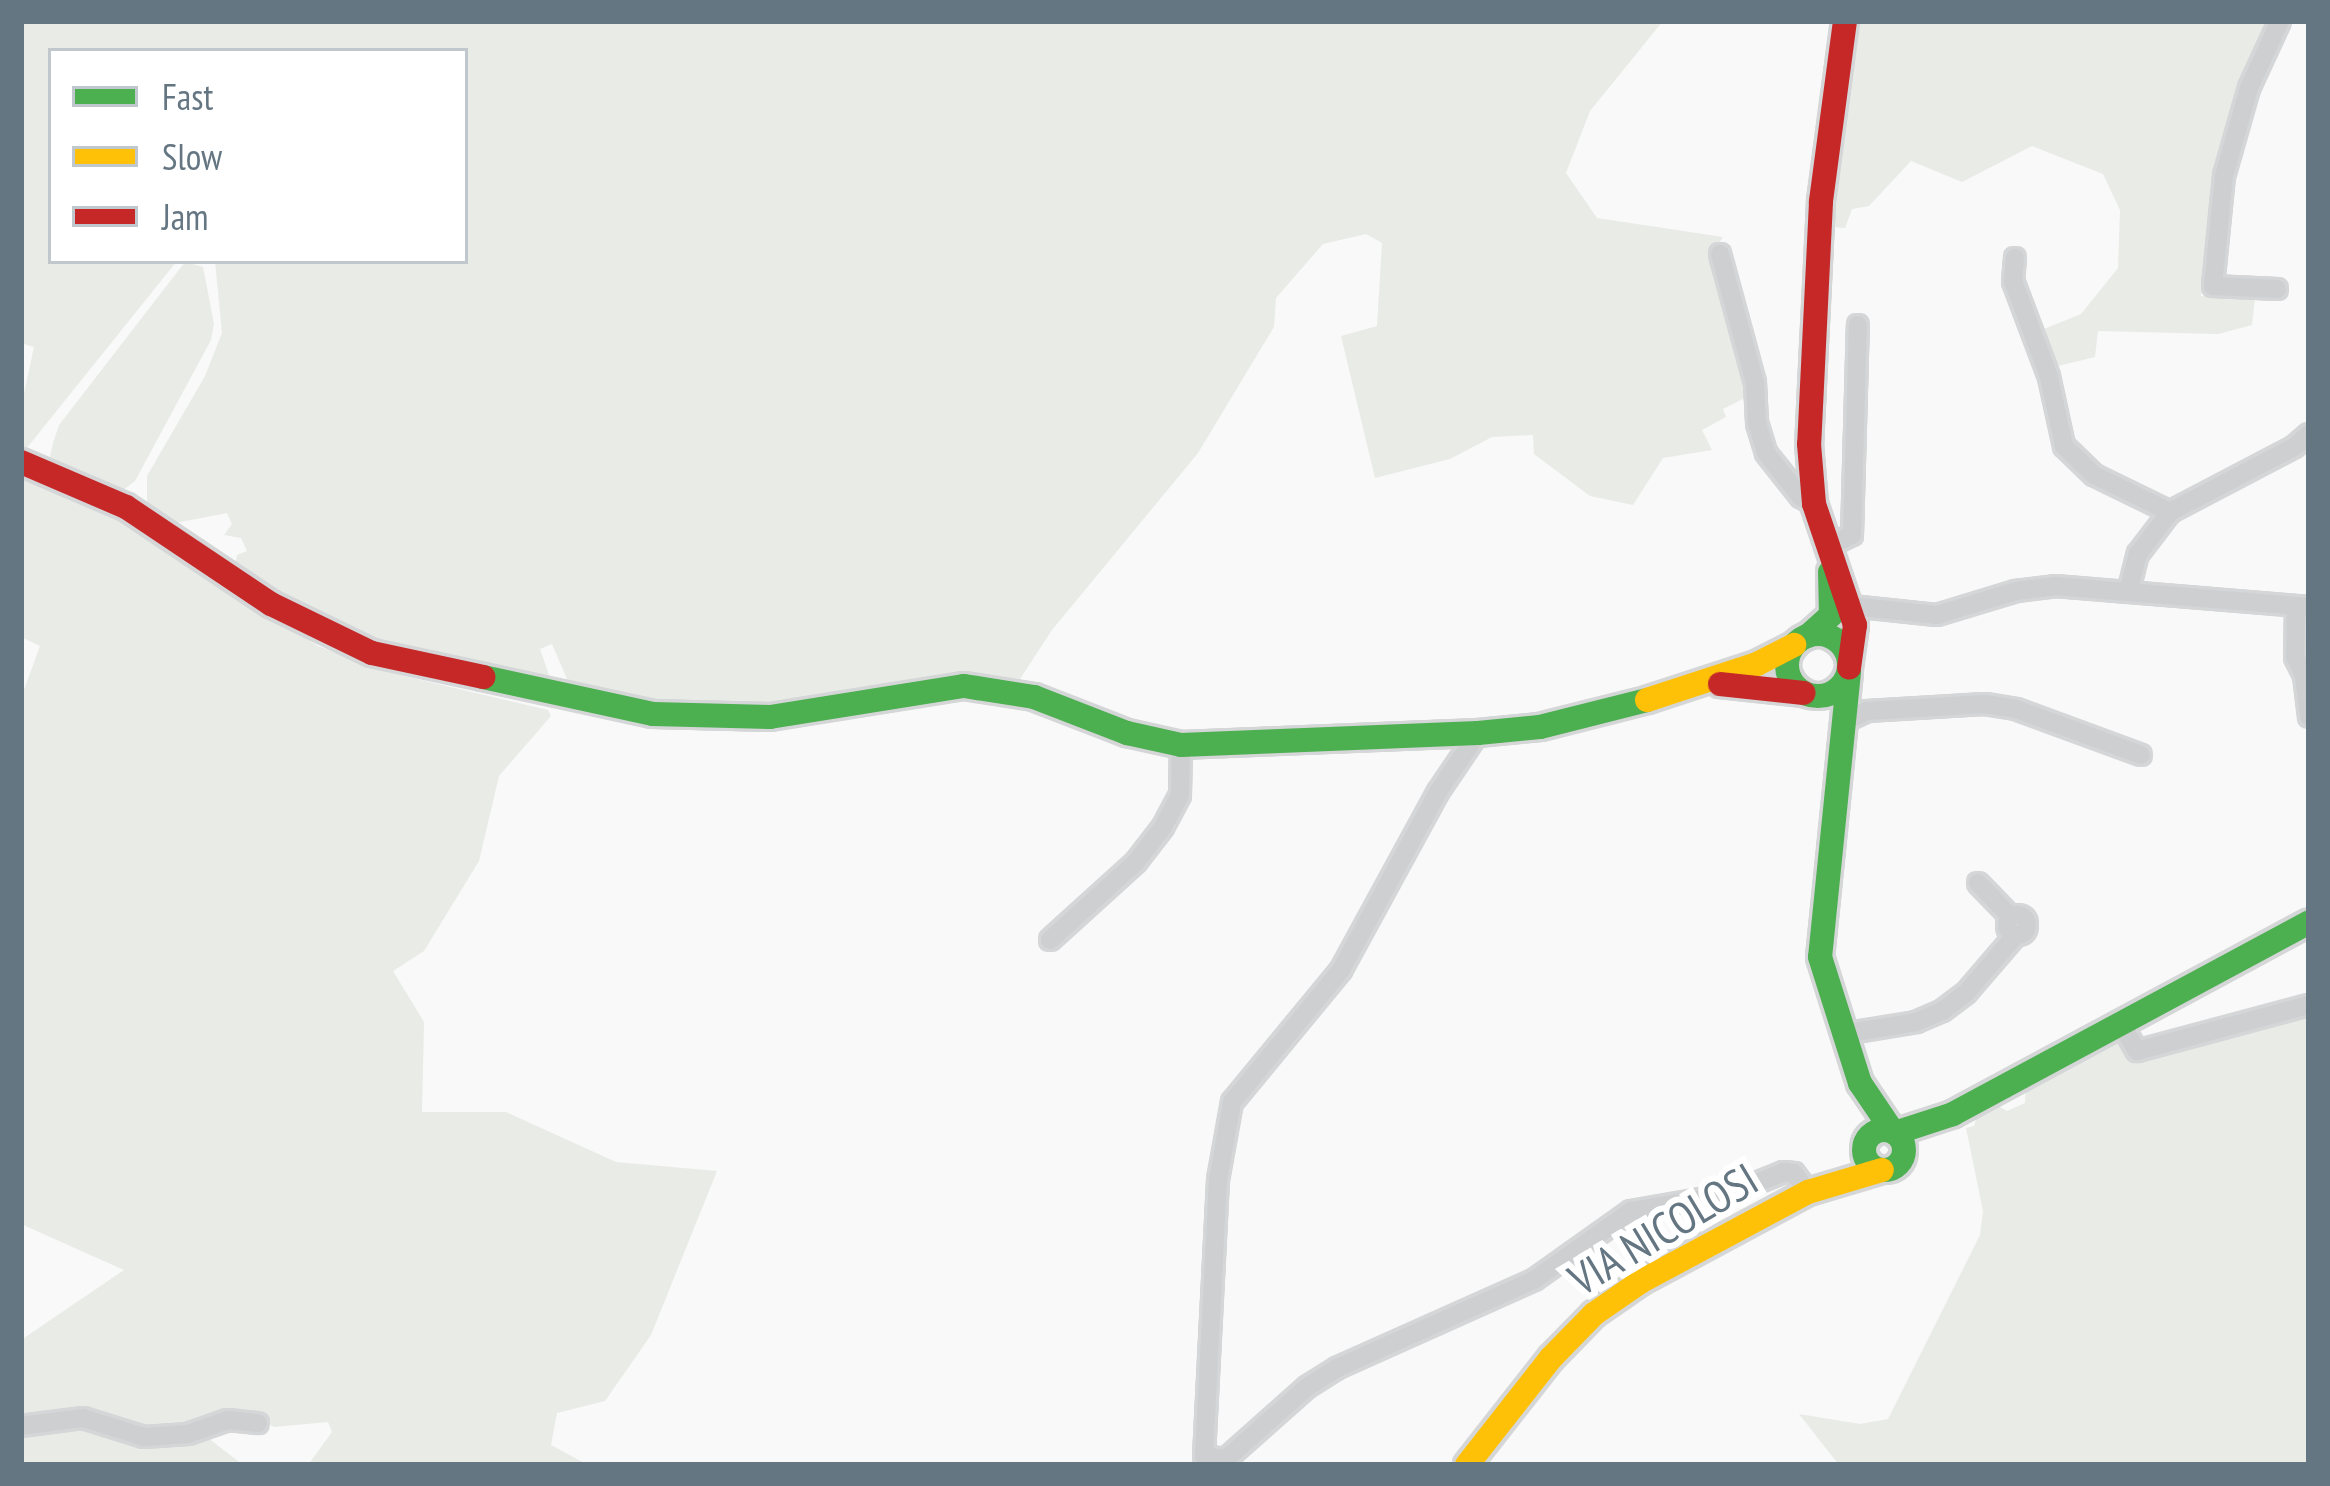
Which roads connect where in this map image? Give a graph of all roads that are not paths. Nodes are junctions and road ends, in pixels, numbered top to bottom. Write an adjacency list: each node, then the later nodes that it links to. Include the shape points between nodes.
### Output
1 (1845, 21): 10 (street, via 1815,295)
2 (2280, 21): 5 (street, via 2248,88 2224,176 2213,286)
3 (1720, 254): 10 (street, via 1766,452)
4 (2015, 258): 11 (street, via 2013,281 2049,377 2063,446 2093,475)
5 (2277, 289)
6 (1858, 325): 12 (street, via 1852,535)
7 (2302, 441): 9 (street); 11 (street)
8 (22, 463): 24 (street, via 126,507 310,626 407,663 702,718 770,717 912,691 989,688)
9 (2309, 467)
10 (1814, 504): 12 (street)
11 (2170, 512): 13 (street, via 2138,554)
12 (1828, 549): 15 (street)
13 (2129, 589): 14 (street); 15 (street, via 2036,588 1937,615)
14 (2302, 607): 21 (street, via 2295,657)
15 (1841, 610): 16 (street); 17 (street, via 1855,625)
16 (1801, 640): 17 (street, via 1821,634 1842,645); 18 (street); 19 (street, via 1789,677)
17 (1849, 674): 19 (street, via 1837,690); 20 (street, via 1871,703); 22 (street)
18 (1700, 685): 19 (street); 23 (street, via 1540,727)
19 (1809, 695): 25 (street, via 1830,710)
20 (1894, 708): 22 (street); 26 (street, via 2016,710)
21 (2309, 716)
22 (1844, 722): 25 (street)
23 (1478, 733): 24 (street); 36 (street, via 1341,970 1232,1102 1217,1180 1204,1456 1226,1459 1336,1368 1534,1280 1618,1217 1784,1172)
24 (1181, 745): 29 (street, via 1180,795 1163,827)
25 (1838, 748): 32 (street, via 1820,942)
26 (2141, 755)
27 (1978, 884): 32 (street, via 2013,926 1966,993 1916,1022)
28 (2309, 922): 31 (street)
29 (1050, 940)
30 (2309, 1005): 31 (street, via 2138,1051)
31 (2123, 1027): 35 (street)
32 (1843, 1034): 33 (street)
33 (1860, 1083): 34 (street); 35 (street)
34 (1866, 1144): 35 (street, via 1867,1159); 36 (street)
35 (1893, 1148): 36 (street)
36 (1814, 1189): 39 (street, VIA NICOLOSI, via 1594,1314)
37 (258, 1424): 38 (street, via 228,1420 188,1435 144,1437 83,1418)
38 (21, 1426)
39 (1467, 1465)

